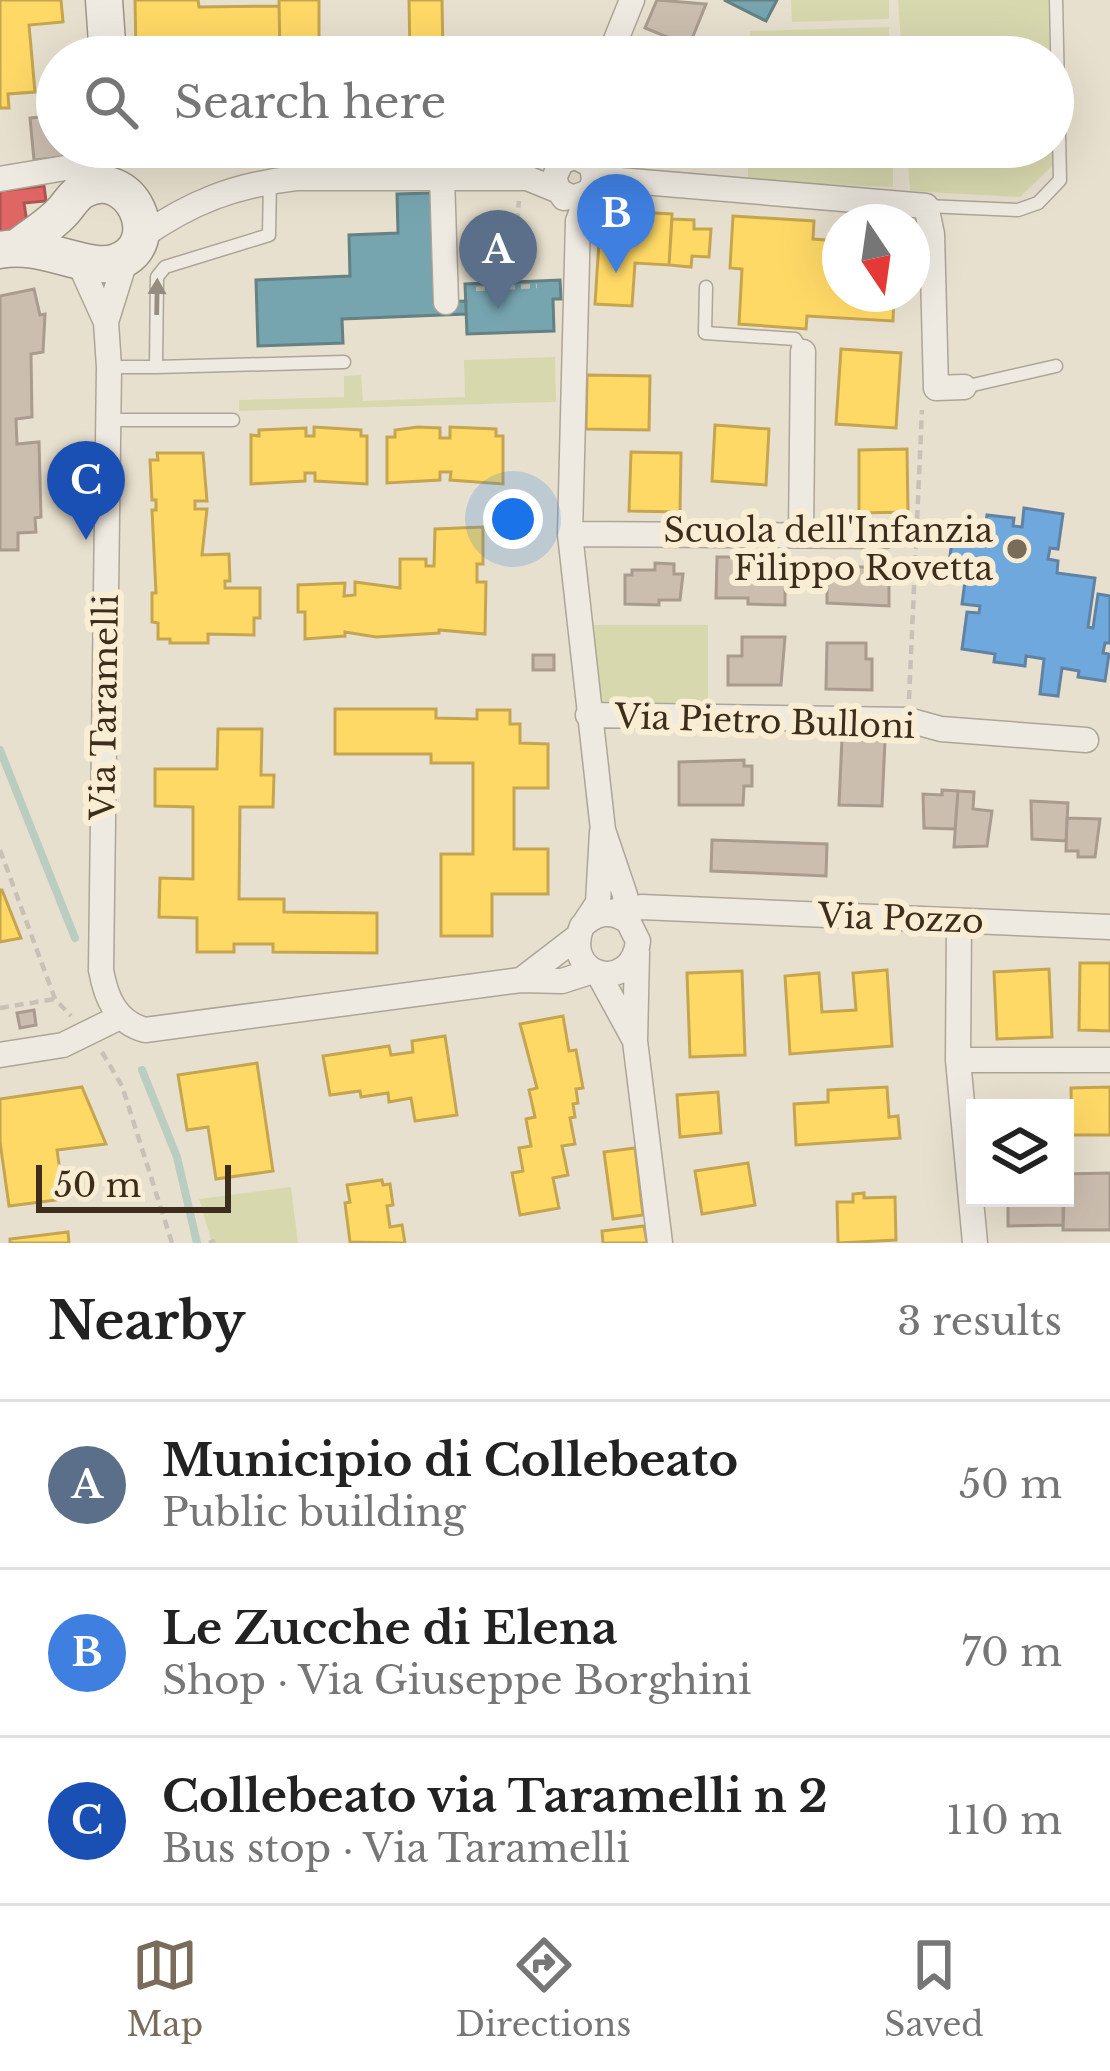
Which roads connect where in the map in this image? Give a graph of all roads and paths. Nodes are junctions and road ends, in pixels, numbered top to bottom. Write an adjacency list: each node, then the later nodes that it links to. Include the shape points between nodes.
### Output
1 (104, 0): 4 (street)
2 (632, 0): 5 (street)
3 (1056, 0): 6 (lane)
4 (106, 36)
5 (617, 36)
6 (1057, 36)
7 (543, 168): 14 (street)
8 (559, 168): 18 (street)
9 (593, 168): 20 (street)
10 (604, 168): 17 (street)
11 (1060, 168): 23 (lane, via 1060,180 1038,203 1018,210)
12 (91, 172): 15 (street); 19 (street); 27 (street); 28 (street, via 62,236)
13 (442, 176): 14 (street); 16 (street); 33 (street)
14 (524, 178): 18 (street); 29 (path)
15 (0, 179)
16 (270, 181): 22 (street); 39 (lane, one-way to 16, via 157,277 174,262 269,235)
17 (620, 181): 20 (street); 21 (street)
18 (560, 191): 20 (street, via 573,198); 24 (street)
19 (125, 192): 22 (street); 26 (street, via 140,212)
20 (588, 193): 24 (street)
21 (902, 204)
22 (185, 206): 26 (street)
23 (930, 206)
24 (578, 220): 44 (street)
25 (930, 225): 41 (street)
26 (133, 247): 28 (street, via 101,266); 34 (street, Via Taramelli)
27 (10, 248): 28 (street)
28 (77, 258): 34 (street, Via Taramelli)
29 (510, 282)
30 (537, 286): 32 (path)
31 (706, 287): 35 (lane, via 705,333 795,339)
32 (476, 289)
33 (446, 302)
34 (106, 322): 38 (street, Via Taramelli)
35 (803, 352): 45 (street)
36 (344, 362): 39 (lane)
37 (1056, 366): 40 (lane)
38 (109, 367): 39 (lane); 43 (street, Via Taramelli)
39 (156, 367)
40 (964, 387): 41 (street)
41 (936, 388): 48 (path, via 923,397)
42 (233, 419): 43 (lane)
43 (108, 420): 61 (street, Via Taramelli, via 101,970)
44 (570, 534): 45 (street); 47 (street)
45 (801, 534): 46 (street)
46 (885, 536)
47 (588, 715): 48 (street, Via Pietro Bulloni); 50 (street)
48 (908, 720): 49 (street, Via Pietro Bulloni)
49 (1086, 740)
50 (603, 830): 53 (street); 55 (street, via 598,903)
51 (0, 850): 58 (path)
52 (959, 921): 53 (street, Via Pozzo, via 692,910); 54 (street, Via Pozzo); 65 (street)
53 (628, 927): 55 (street, via 598,915); 56 (street, via 622,971); 62 (street)
54 (1110, 928)
55 (580, 932): 56 (street, via 580,957); 57 (street)
56 (596, 972): 57 (street); 62 (street)
57 (521, 980): 61 (street, via 145,1030)
58 (55, 999): 59 (path); 60 (path)
59 (0, 1008)
60 (72, 1016)
61 (120, 1017): 64 (street, via 63,1045)
62 (635, 1041): 68 (street)
63 (104, 1054): 67 (path, via 122,1086)
64 (0, 1055)
65 (958, 1060): 66 (street); 69 (street)
66 (1110, 1060)
67 (172, 1243)
68 (660, 1243)
69 (975, 1243)

